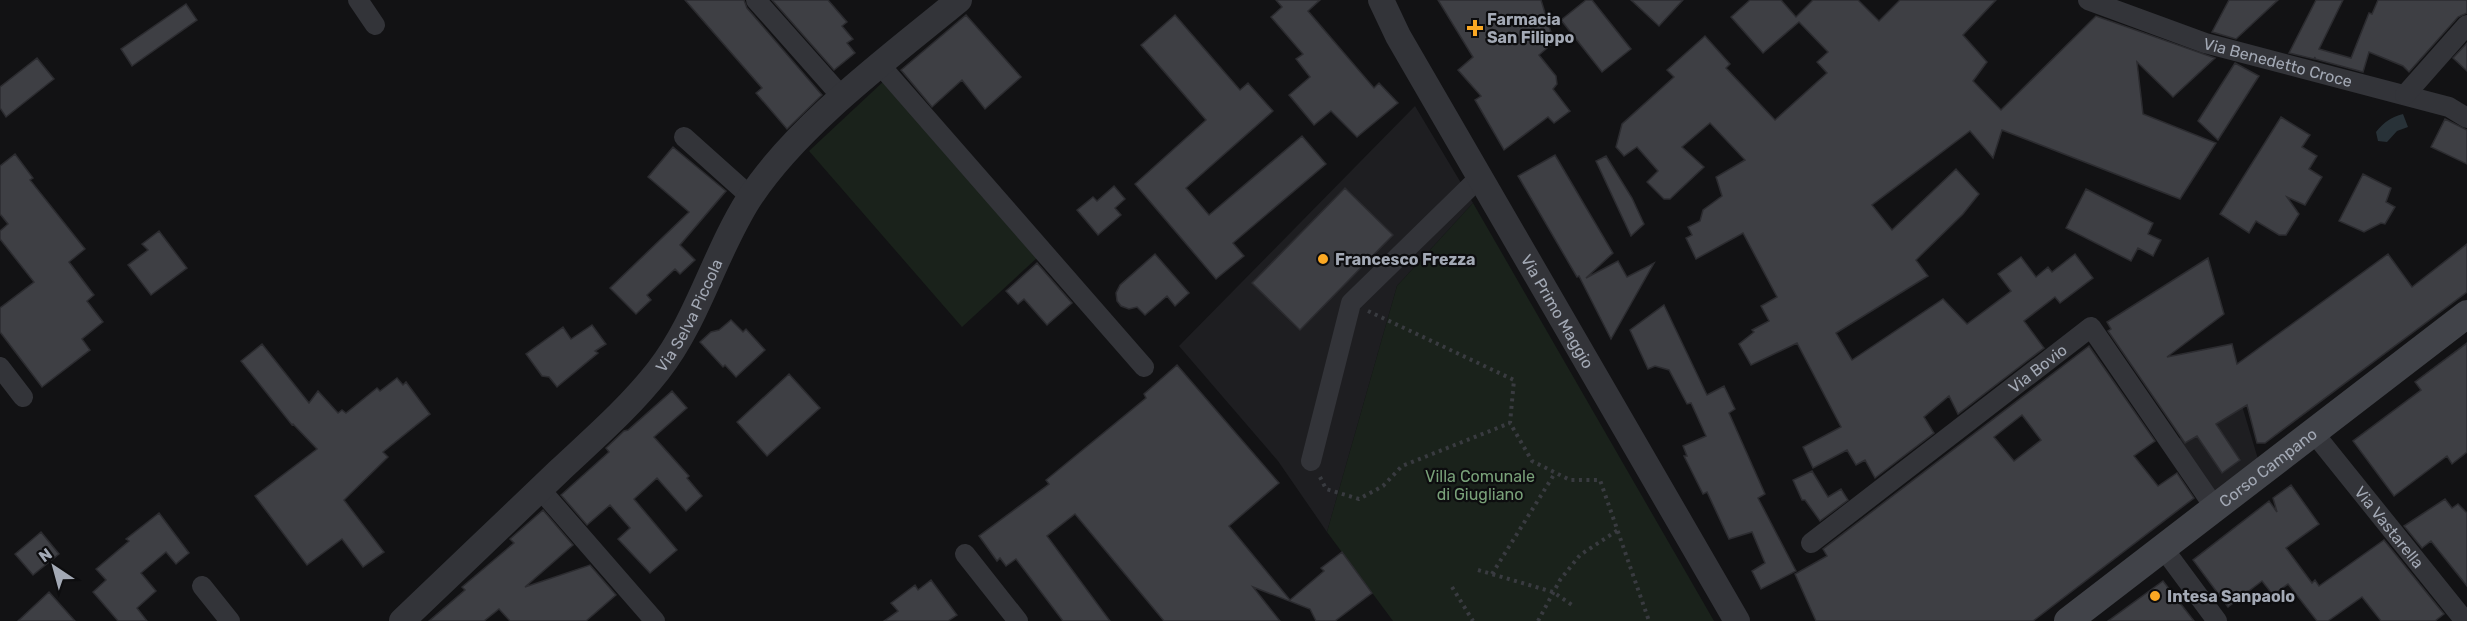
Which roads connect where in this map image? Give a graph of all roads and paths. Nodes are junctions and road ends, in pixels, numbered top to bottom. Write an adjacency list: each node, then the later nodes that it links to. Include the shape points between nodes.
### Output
1 (358, 0): 6 (street)
2 (756, 0): 10 (street)
3 (1381, 0): 13 (street, Via Primo Maggio)
4 (2088, 0): 9 (street, Via Benedetto Croce, via 2205,43)
5 (948, 3): 8 (street, Via Selva Piccola)
6 (375, 25)
7 (2467, 26): 9 (street)
8 (881, 66): 10 (street, Via Selva Piccola); 18 (street)
9 (2405, 96): 11 (street, Via Benedetto Croce, via 2449,107)
10 (843, 98): 14 (street, Via Selva Piccola, via 793,146)
11 (2467, 118)
12 (684, 137): 14 (street)
13 (1480, 177): 15 (street); 43 (street, Via Primo Maggio)
14 (751, 196): 24 (street, Via Selva Piccola, via 723,245 677,344 659,370)
15 (1351, 303): 20 (path, via 1514,380); 22 (street)
16 (2467, 314): 21 (main road, Corso Campano)
17 (0, 367): 19 (street)
18 (1144, 367)
19 (23, 397)
20 (1510, 423): 22 (path, via 1402,466 1383,486 1359,499 1326,489); 23 (path, via 1532,461)
21 (2313, 432): 25 (main road, Corso Campano); 46 (street, Via Vastarella)
22 (1311, 461)
23 (1555, 473): 26 (path, via 1570,480 1600,480); 31 (path)
24 (540, 489): 36 (street, Via Selva Piccola); 38 (street)
25 (2215, 508): 27 (street, Via Bovio, via 2091,327); 28 (main road, Corso Campano)
26 (1618, 530): 34 (path, via 1580,555); 42 (path)
27 (1811, 543)
28 (2163, 548): 44 (main road, Corso Campano); 45 (street)
29 (965, 554): 39 (street)
30 (1478, 570): 31 (path)
31 (1492, 574): 34 (path)
32 (202, 586): 37 (street)
33 (1452, 587): 40 (path)
34 (1553, 592): 35 (path); 41 (path)
35 (1575, 607)
36 (412, 617)
37 (230, 621)
38 (655, 621)
39 (1018, 621)
40 (1473, 621)
41 (1538, 621)
42 (1649, 621)
43 (1737, 621)
44 (2068, 621)
45 (2217, 621)
46 (2464, 621)

